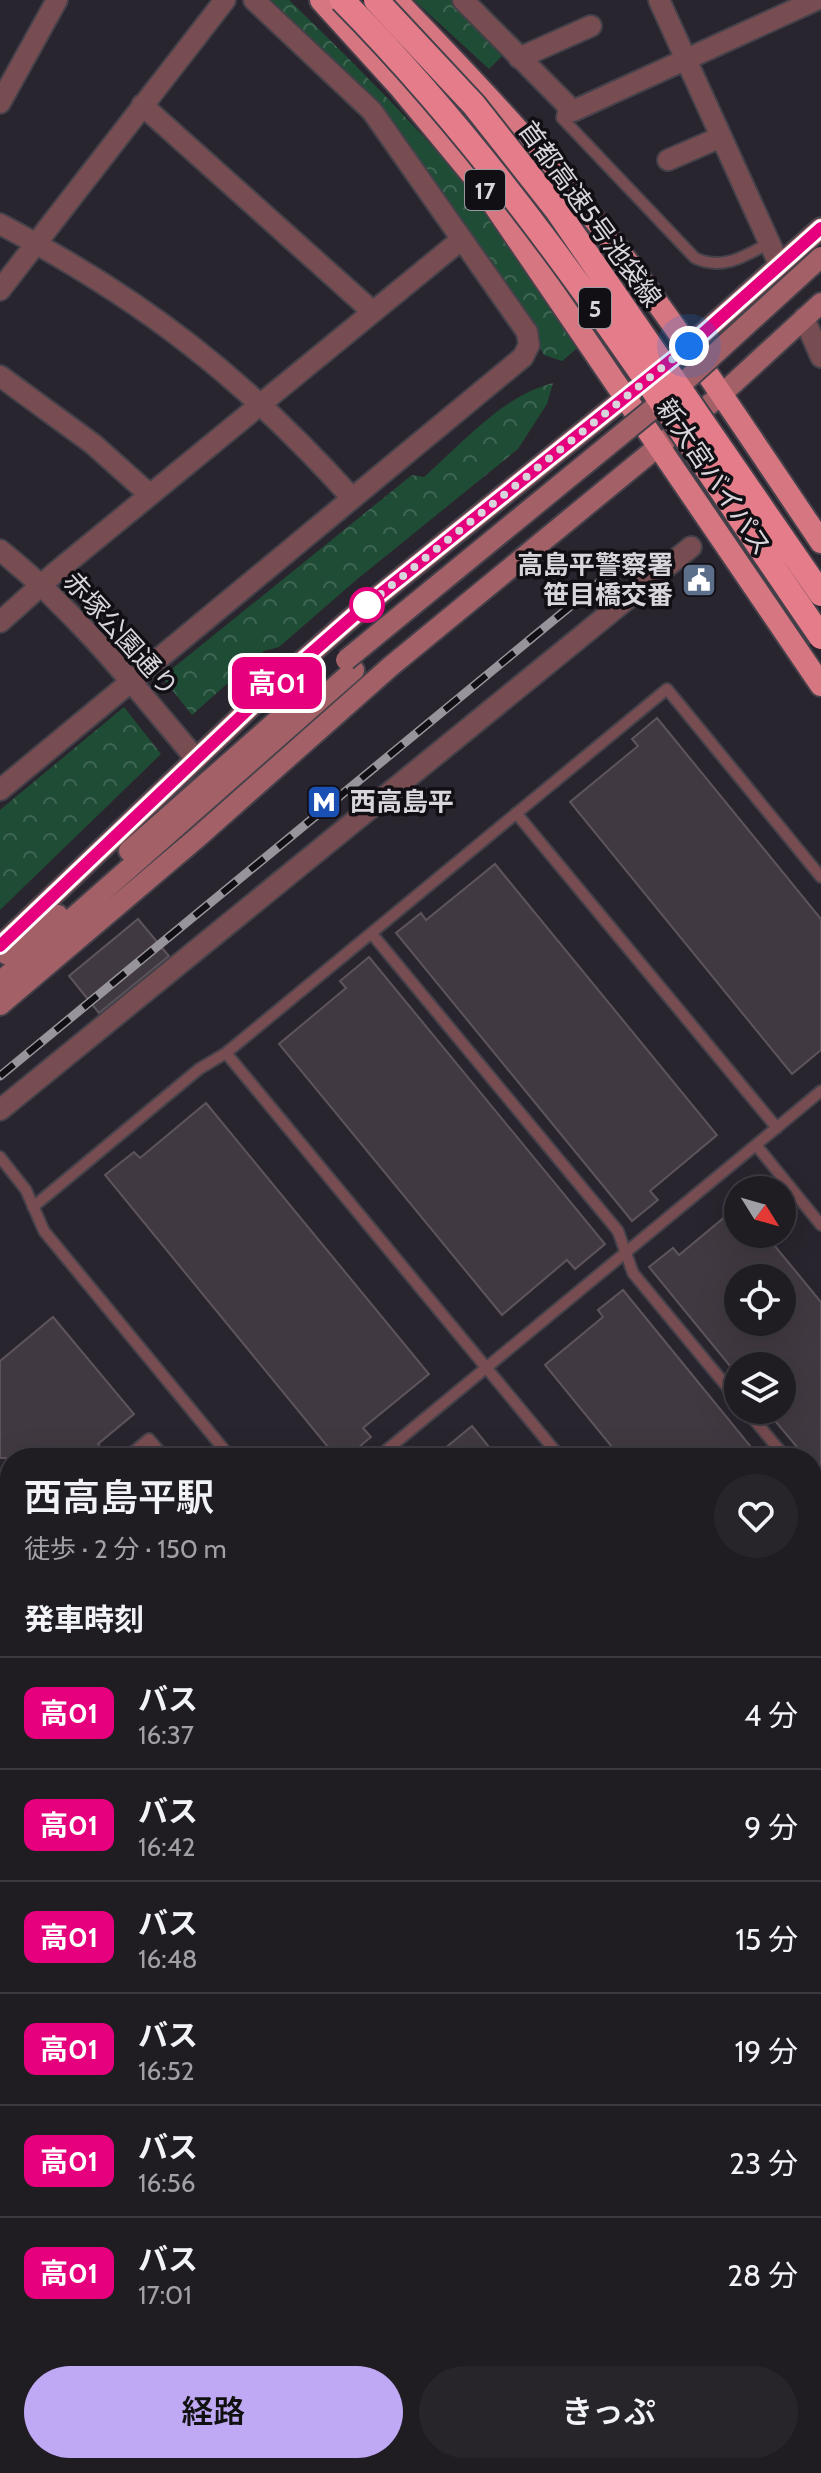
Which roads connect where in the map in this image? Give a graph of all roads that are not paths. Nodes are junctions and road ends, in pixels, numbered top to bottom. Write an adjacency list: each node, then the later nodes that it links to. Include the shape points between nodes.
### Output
1 (56, 0): 14 (street)
2 (225, 0): 16 (street)
3 (254, 0): 21 (street, via 372,111)
4 (321, 0): 35 (highway, 新大宮バイパス / 17, via 480,184)
5 (342, 0): 46 (highway, 首都高速5号池袋線 / 5, bridge, via 454,121 551,245)
6 (376, 0): 44 (highway, 首都高速5号池袋線 / 5, bridge, via 474,105 556,209)
7 (396, 0): 31 (highway, 新大宮バイパス / 17, via 550,166)
8 (463, 0): 12 (street)
9 (659, 0): 13 (street)
10 (816, 0): 13 (street)
11 (591, 26): 12 (street)
12 (519, 58): 15 (street)
13 (686, 60): 15 (street, via 573,111); 17 (street)
14 (0, 103)
15 (565, 103): 23 (lane, via 562,118 695,258 722,264)
16 (142, 105): 22 (street); 29 (street)
17 (721, 137): 18 (street); 23 (street)
18 (668, 160)
19 (0, 224): 22 (street)
20 (821, 228): 25 (main road)
21 (462, 239): 29 (street); 39 (street, via 527,332 529,345 523,357)
22 (35, 243): 27 (street); 36 (street, via 152,314)
23 (769, 243): 25 (street)
24 (821, 257): 47 (main road, bridge, via 672,393)
25 (780, 266): 31 (main road)
26 (821, 275): 47 (main road, bridge, via 679,404)
27 (0, 290)
28 (821, 303): 30 (main road)
29 (373, 312): 36 (street)
30 (804, 318): 32 (street); 34 (main road)
31 (689, 346): 34 (highway, 新大宮バイパス / 17); 35 (main road)
32 (821, 357)
33 (0, 376): 38 (street, via 93,444)
34 (722, 394): 37 (main road); 40 (highway, 新大宮バイパス / 17)
35 (626, 397): 37 (highway, 新大宮バイパス / 17); 50 (main road, via 357,613)
36 (261, 403): 38 (street); 39 (street)
37 (660, 447): 49 (highway, 新大宮バイパス / 17); 58 (main road, via 391,666)
38 (150, 495): 43 (street)
39 (352, 498): 48 (street)
40 (821, 542)
41 (691, 547): 61 (street)
42 (0, 550): 43 (street, 赤塚公園通り)
43 (42, 585): 45 (street); 48 (street, 赤塚公園通り)
44 (821, 594)
45 (0, 622)
46 (821, 637)
47 (350, 665): 56 (main road, via 211,777 64,911); 57 (main road)
48 (133, 681): 50 (street, 赤塚公園通り); 51 (street)
49 (821, 685)
50 (196, 759): 55 (main road)
51 (0, 790)
52 (516, 813): 53 (lane, via 667,689); 54 (lane); 62 (lane)
53 (821, 877)
54 (372, 934): 59 (lane); 67 (lane, via 618,1231)
55 (0, 946)
56 (0, 958)
57 (0, 982)
58 (0, 1005)
59 (226, 1053): 65 (lane, via 199,1069); 68 (lane)
60 (821, 1091): 62 (lane)
61 (0, 1110)
62 (777, 1128): 63 (lane)
63 (756, 1145): 66 (lane); 67 (lane)
64 (0, 1157): 65 (lane)
65 (33, 1207): 73 (lane, via 44,1231)
66 (821, 1225)
67 (626, 1252): 68 (lane); 69 (lane, via 633,1273)
68 (487, 1367): 74 (lane); 75 (lane)
69 (724, 1383)
70 (758, 1424): 76 (lane)
71 (138, 1448): 72 (lane, via 149,1439)
72 (157, 1448)
73 (223, 1448)
74 (389, 1448)
75 (553, 1448)
76 (778, 1448)

